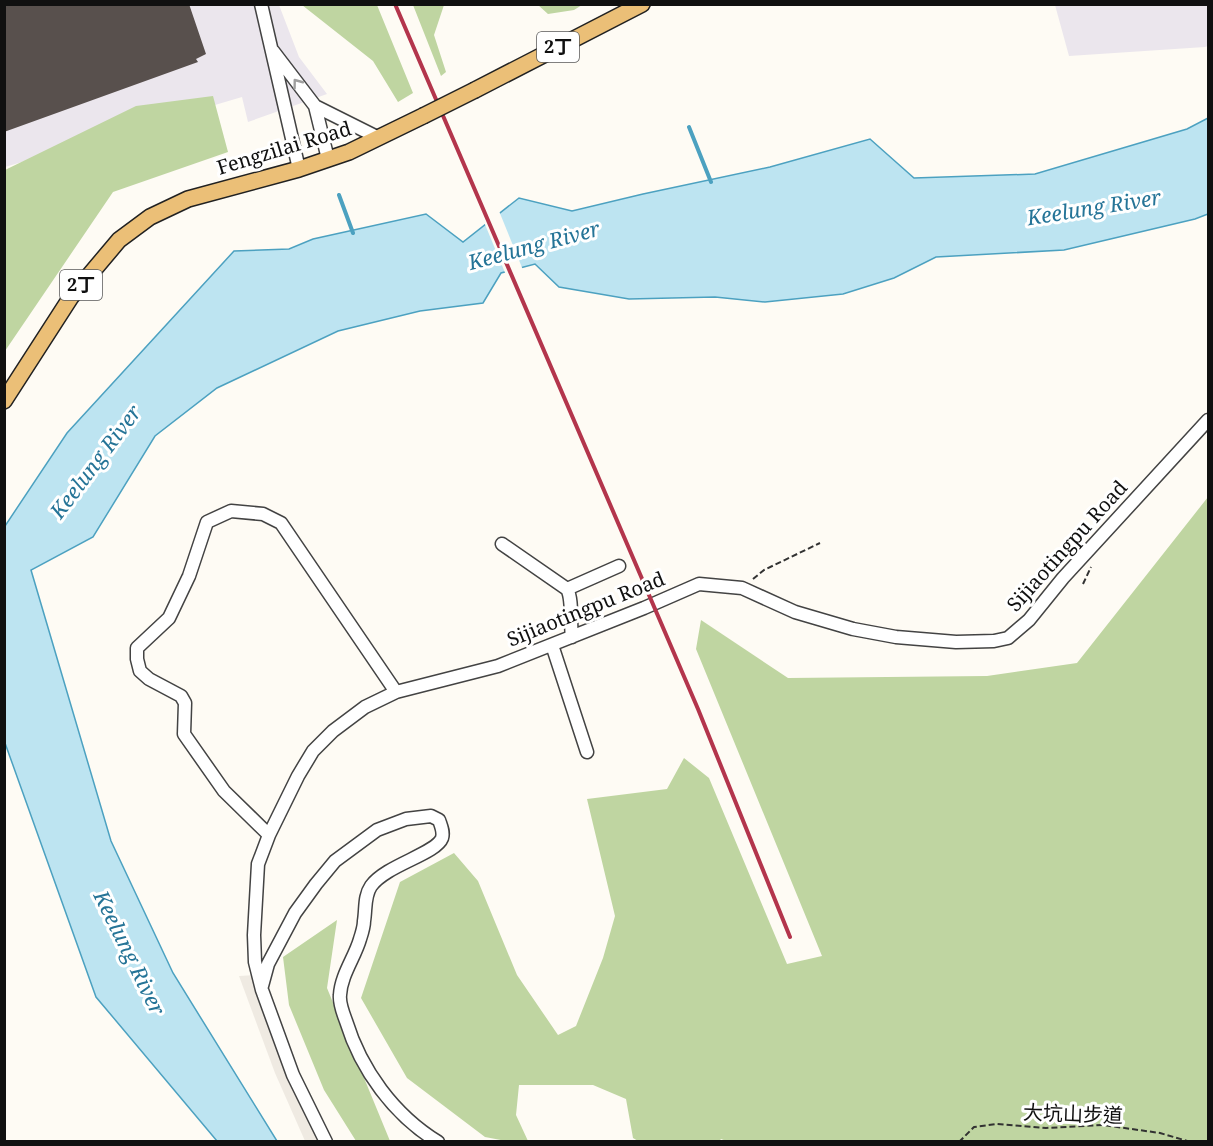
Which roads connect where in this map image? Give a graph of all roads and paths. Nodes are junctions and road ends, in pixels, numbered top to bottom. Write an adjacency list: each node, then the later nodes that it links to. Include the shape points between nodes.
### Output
1 (261, 4): 4 (street)
2 (642, 4): 3 (main road, 2丁)
3 (625, 9): 6 (main road, Fengzilai Road / 2丁, bridge)
4 (271, 48): 5 (street, one-way to 4); 8 (street)
5 (315, 106): 6 (street); 7 (street)
6 (379, 138): 7 (main road, Fengzilai Road / 2丁)
7 (328, 159): 8 (main road, Fengzilai Road / 2丁)
8 (299, 169): 9 (main road, Fengzilai Road / 2丁, via 188,199 150,217 119,240 71,297)
9 (4, 401)
10 (1209, 420): 14 (street, Sijiaotingpu Road, via 1029,620 1008,638 956,642 853,629 795,612)
11 (820, 543): 14 (path, via 764,570)
12 (502, 544): 15 (street)
13 (619, 566): 15 (street)
14 (742, 588): 16 (street, Sijiaotingpu Road, via 699,584)
15 (567, 589): 16 (street)
16 (572, 637): 17 (street, Sijiaotingpu Road)
17 (552, 645): 18 (street, Sijiaotingpu Road, via 498,666); 19 (street)
18 (396, 692): 20 (street, Sijiaotingpu Road, via 365,707 313,751); 20 (street, via 281,523 263,514 231,511 207,522 189,576 169,618 137,648 137,659 140,671 149,679 181,696 184,734 224,791)
19 (587, 752)
20 (269, 835): 21 (street, Sijiaotingpu Road, via 258,864 254,936)
21 (261, 990): 22 (street, Sijiaotingpu Road, via 293,1075); 23 (street, via 268,964 295,913 335,861 377,830 406,819 431,816 439,820 442,838 435,846 379,876 370,888 360,941 340,995 351,1038 374,1082 422,1132)
22 (326, 1142)
23 (438, 1142)
24 (959, 1142): 25 (path, 大坑山步道, via 974,1127 997,1124 1046,1128 1103,1125)
25 (1191, 1142)

